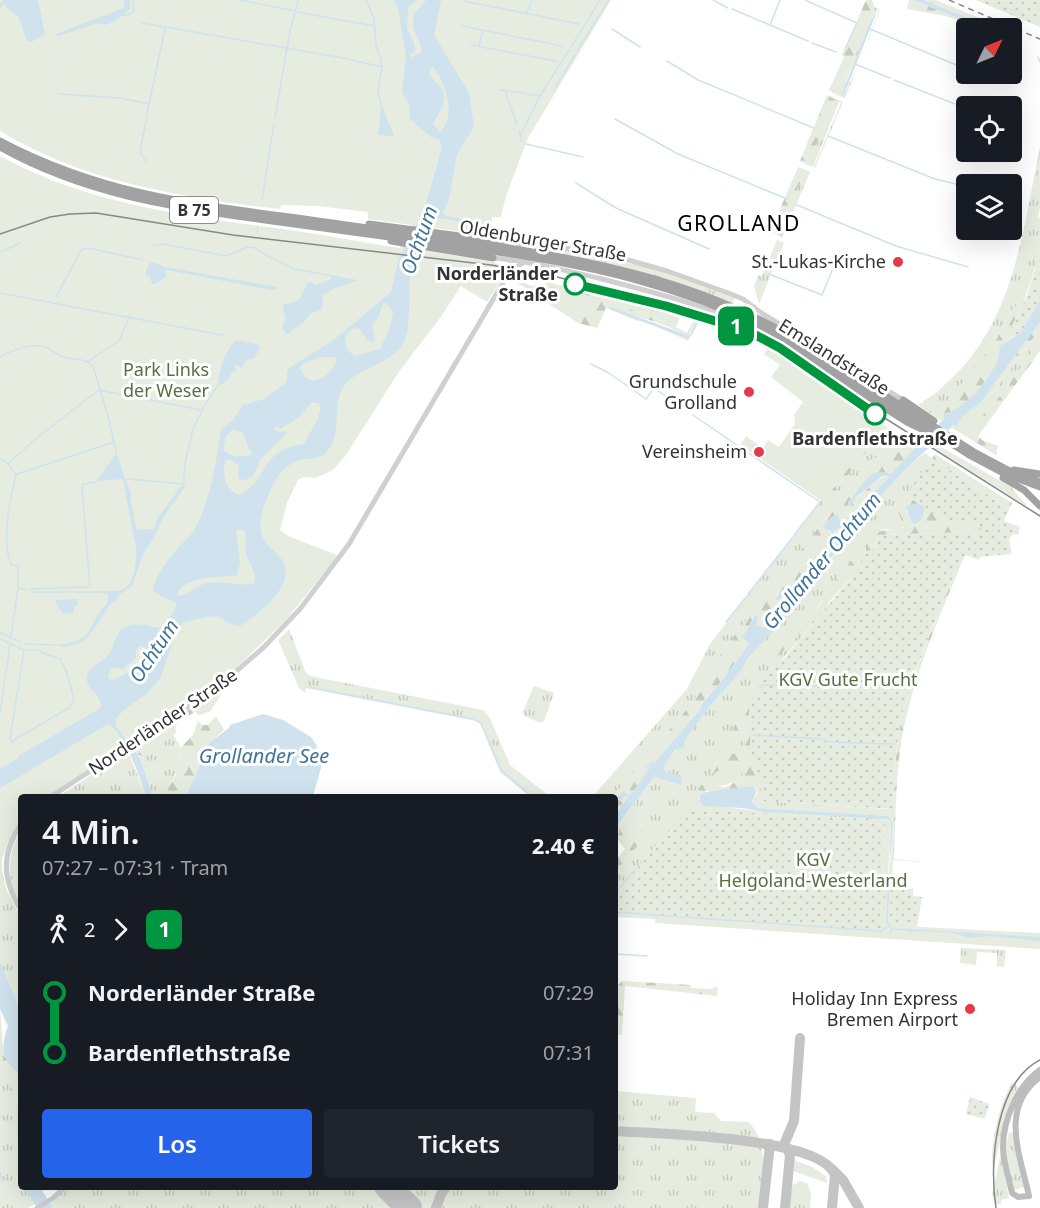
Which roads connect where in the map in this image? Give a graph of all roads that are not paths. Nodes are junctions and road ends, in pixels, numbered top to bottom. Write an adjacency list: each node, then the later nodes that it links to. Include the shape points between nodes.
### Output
1 (0, 141): 5 (highway, Oldenburger Straße / B 75, via 62,170 130,192)
2 (0, 147): 4 (highway, Oldenburger Straße / B 75)
3 (0, 151): 4 (highway)
4 (30, 162): 5 (highway, Oldenburger Straße / B 75, via 80,183 154,203)
5 (359, 230): 6 (highway, Oldenburger Straße / B 75)
6 (406, 236): 7 (highway, Oldenburger Straße / B 75); 7 (highway)
7 (429, 239): 8 (highway); 10 (highway); 17 (highway, Oldenburger Straße / B 75, bridge, via 573,264 660,286 729,310 798,343)
8 (525, 241): 9 (street, Emslandstraße); 11 (street, Norderländer Straße, via 517,247)
9 (537, 243): 12 (street, Norderländer Straße, via 535,254); 16 (street, Emslandstraße, via 643,264 731,294)
10 (493, 258): 11 (street); 13 (street)
11 (512, 260): 12 (street); 13 (street, Norderländer Straße)
12 (525, 262): 14 (street, Norderländer Straße); 15 (street, via 633,286)
13 (509, 268): 14 (street, Norderländer Straße)
14 (504, 281): 25 (street, Norderländer Straße, via 356,533 309,599 234,675)
15 (748, 326): 17 (highway)
16 (903, 400): 17 (highway)
17 (932, 428): 18 (highway, Oldenburger Straße / B 75)
18 (944, 435): 19 (highway, Oldenburger Straße / B 75); 20 (highway, Oldenburger Straße / B 75)
19 (984, 464): 23 (highway, Oldenburger Straße / B 75); 24 (highway, via 1024,490)
20 (1008, 470): 21 (highway); 22 (highway, Oldenburger Straße / B 75)
21 (1040, 474)
22 (1040, 482)
23 (1040, 487)
24 (1040, 506)
25 (55, 794)
26 (18, 829): 27 (street, via 10,844 6,871)
27 (18, 905)
28 (1040, 1070): 30 (main road, via 1028,1079 1017,1096)
29 (1040, 1077): 31 (main road, via 1021,1098)
30 (1006, 1131): 31 (main road); 31 (main road, via 1003,1146 1012,1193 1029,1196)
31 (1015, 1132)
32 (62, 1190): 33 (street)
33 (37, 1208)

